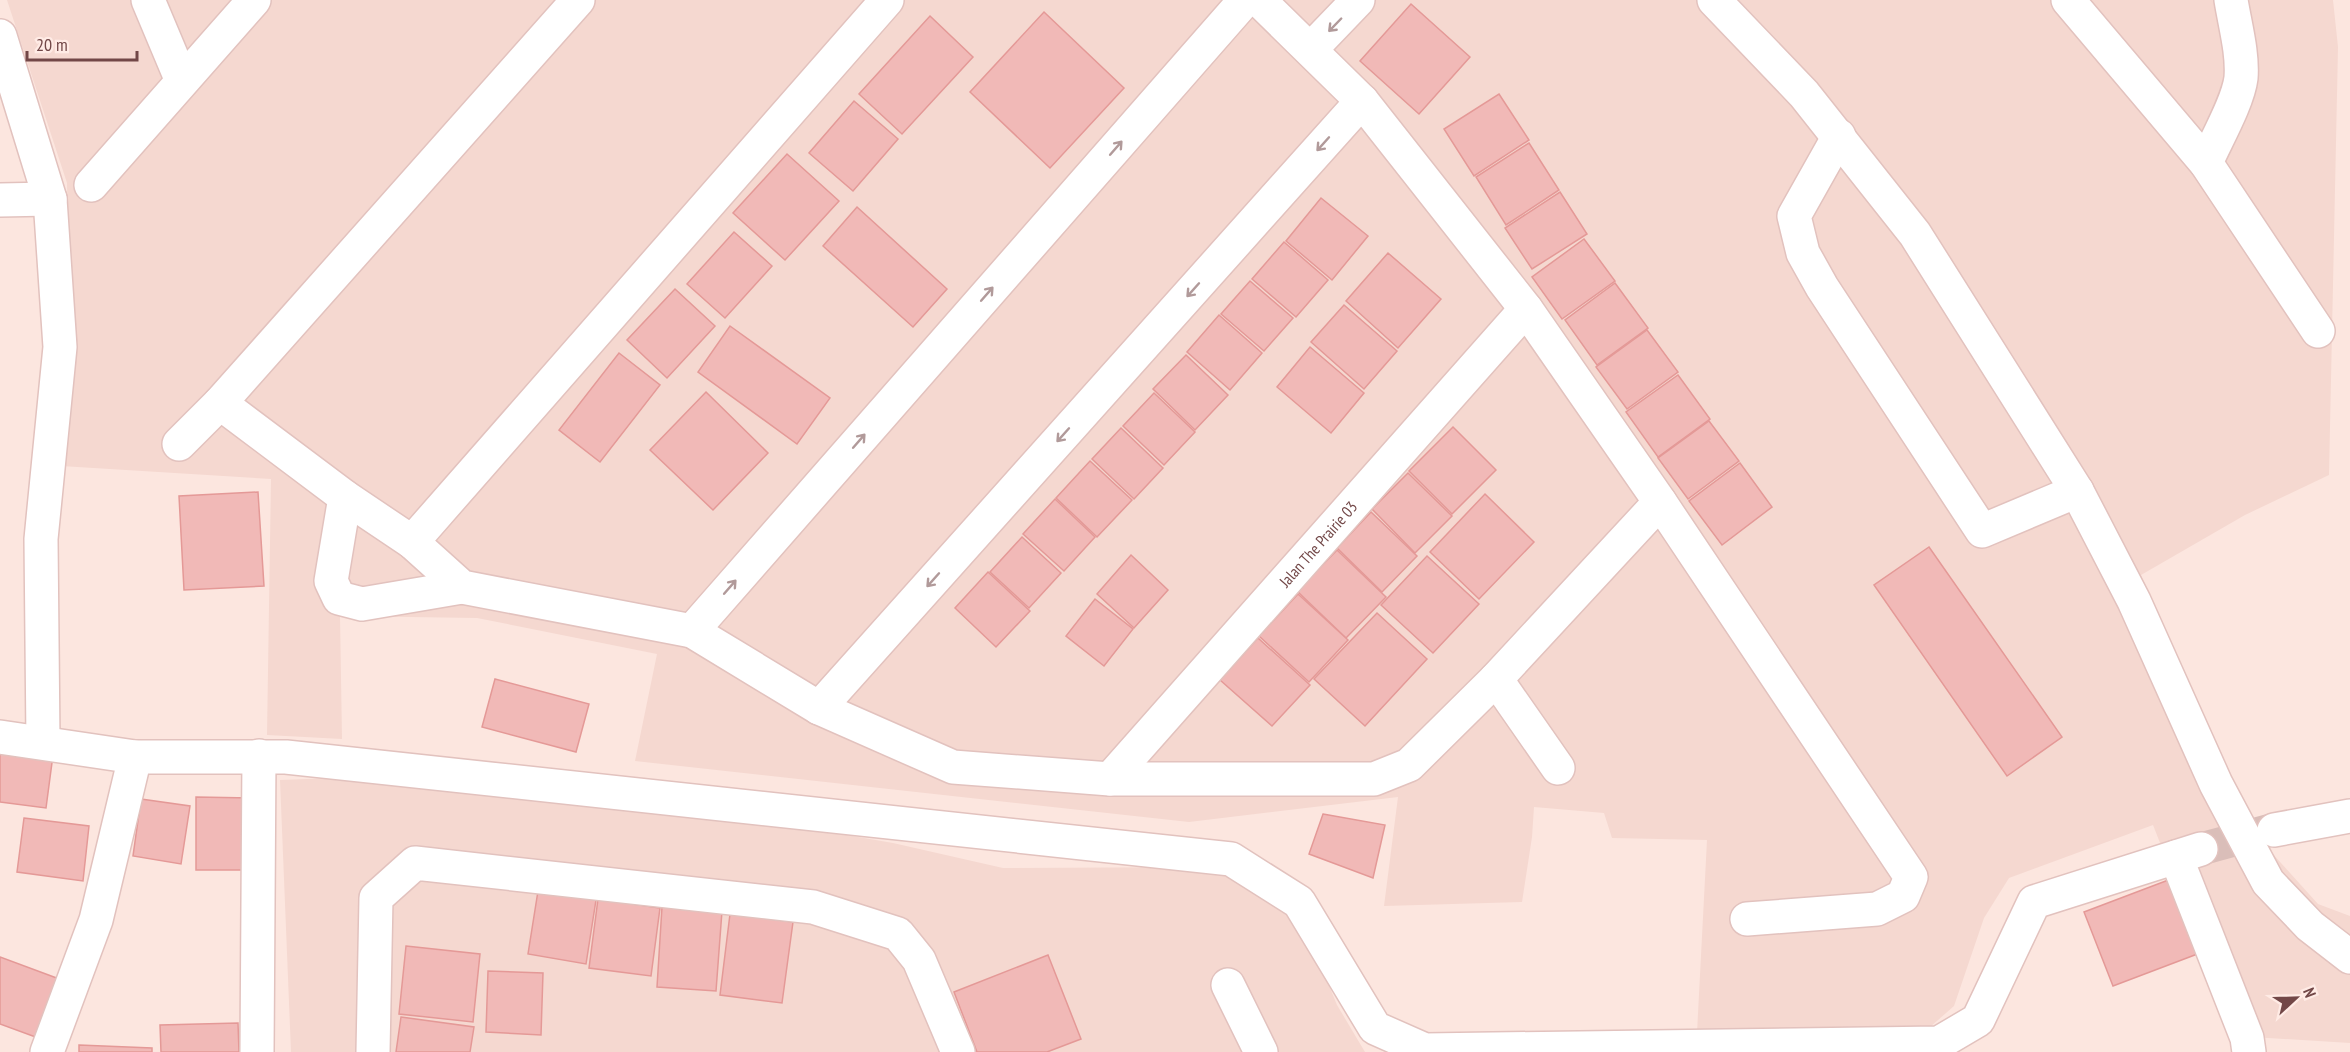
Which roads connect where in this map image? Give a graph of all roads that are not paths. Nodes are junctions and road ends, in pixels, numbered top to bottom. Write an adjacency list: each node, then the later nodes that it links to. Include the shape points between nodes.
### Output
1 (148, 0): 12 (street)
2 (254, 0): 12 (street)
3 (578, 0): 21 (street)
4 (887, 0): 26 (street)
5 (1358, 0): 11 (street, one-way to 11)
6 (1714, 0): 14 (street, via 1804,93)
7 (2068, 0): 15 (street)
8 (2230, 0): 15 (street, via 2241,80)
9 (1263, 2): 11 (street); 28 (street, one-way to 9)
10 (0, 36): 17 (street)
11 (1311, 49): 13 (street)
12 (182, 81): 16 (street)
13 (1362, 101): 19 (street); 30 (street, one-way to 30)
14 (1839, 136): 23 (street, via 1915,234); 23 (street, via 1794,216 1803,253 1982,531)
15 (2206, 163): 20 (street)
16 (91, 185)
17 (50, 199): 18 (street); 32 (street, via 60,347 42,539)
18 (0, 200)
19 (1526, 309): 25 (street); 36 (street, Jalan The Prairie 03)
20 (2318, 331)
21 (219, 402): 22 (street); 24 (street)
22 (179, 444)
23 (2077, 491): 40 (street, via 2134,601 2216,784 2268,882 2310,926)
24 (345, 497): 26 (street); 27 (street, via 331,581 339,598 362,604)
25 (1660, 502): 29 (street); 39 (street, via 1911,878 1903,896 1877,909)
26 (412, 542): 27 (street)
27 (462, 587): 28 (street)
28 (692, 632): 30 (street)
29 (1496, 679): 35 (street); 36 (street, via 1409,765 1374,780)
30 (819, 708): 36 (street, via 953,767)
31 (0, 737): 32 (street)
32 (43, 742): 34 (street)
33 (259, 756): 34 (street); 43 (street); 47 (street, via 1232,859 1299,902 1375,1028 1425,1050 1939,1043 1978,1020 2034,902 2189,853)
34 (135, 757): 42 (street, via 96,920)
35 (1558, 768)
36 (1110, 779)
37 (2350, 816): 38 (street)
38 (2274, 830)
39 (1747, 919)
40 (2350, 957)
41 (1228, 985): 46 (street)
42 (47, 1052)
43 (256, 1052)
44 (373, 1052): 45 (street, via 376,898 415,863 813,907 898,934 920,960)
45 (958, 1052)
46 (1261, 1052)
47 (2249, 1052)

